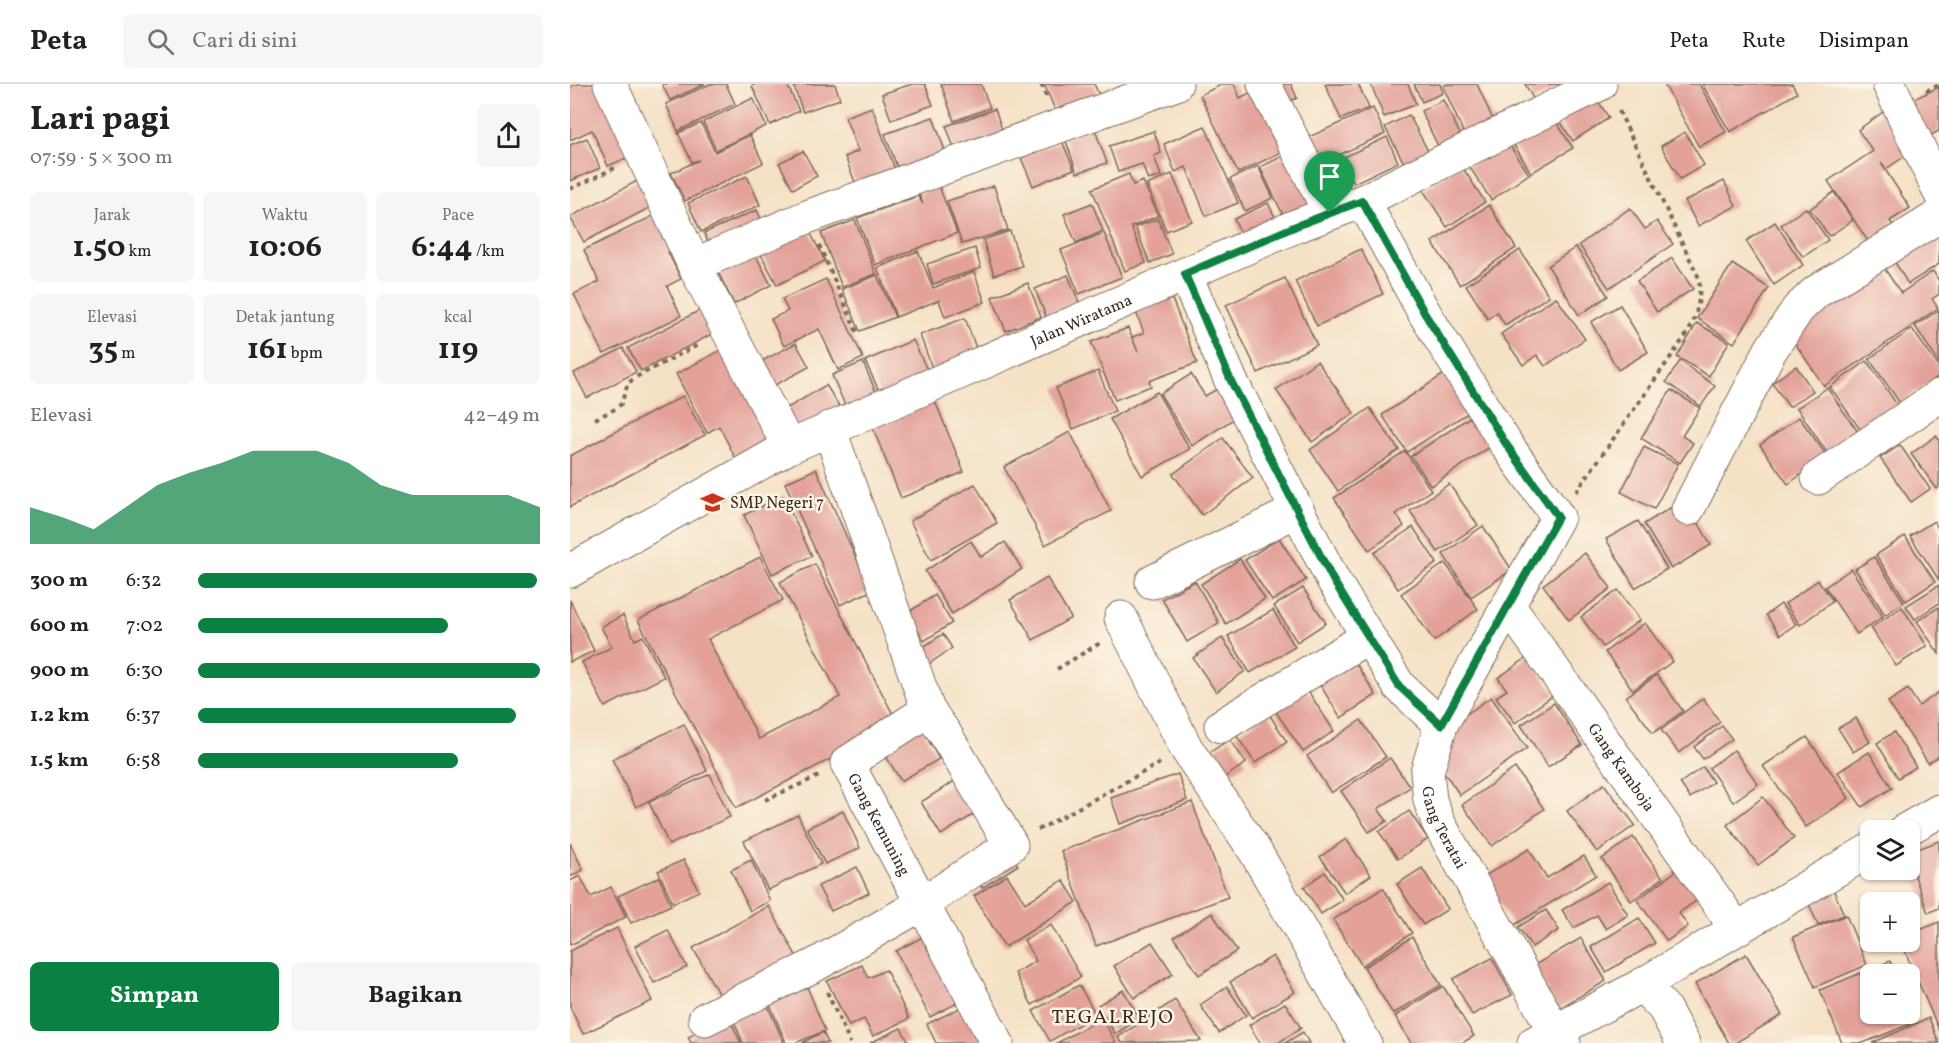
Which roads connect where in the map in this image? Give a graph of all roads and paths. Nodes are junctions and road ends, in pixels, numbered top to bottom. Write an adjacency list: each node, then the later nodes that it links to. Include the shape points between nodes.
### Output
1 (610, 84): 6 (street)
2 (1264, 84): 10 (street)
3 (1889, 84): 8 (street)
4 (1169, 85): 12 (street)
5 (1608, 95): 9 (street, Jalan Wiratama); 24 (path, via 1699,278 1701,296 1689,331)
6 (642, 155): 7 (path); 13 (street)
7 (570, 189)
8 (1939, 191)
9 (1362, 201): 10 (street, Jalan Wiratama); 24 (street, via 1425,314 1506,444)
10 (1330, 213): 14 (street, Jalan Wiratama)
11 (1939, 216): 22 (street, via 1816,292 1798,309 1770,351)
12 (807, 217): 13 (street); 16 (path)
13 (694, 265): 15 (street)
14 (1185, 274): 19 (street, Jalan Wiratama); 23 (street, via 1227,372)
15 (727, 329): 18 (path, via 638,376 628,383 617,408); 20 (street)
16 (858, 334)
17 (1939, 396): 21 (street)
18 (595, 418)
19 (829, 428): 20 (street, Jalan Wiratama); 31 (street)
20 (789, 447): 25 (street, Jalan Wiratama)
21 (1818, 478)
22 (1688, 509)
23 (1296, 511): 26 (street); 29 (street)
24 (1558, 517): 27 (street)
25 (570, 571)
26 (1152, 582)
27 (1508, 605): 32 (street); 42 (street, Gang Kamboja)
28 (1123, 623): 30 (path); 34 (street)
29 (1366, 638): 32 (street, via 1399,686); 33 (street)
30 (1057, 669)
31 (928, 710): 35 (street, Gang Kemuning); 39 (street)
32 (1441, 725): 46 (street, Gang Teratai, via 1427,772 1430,800)
33 (1221, 726)
34 (1186, 748): 39 (path); 49 (street, via 1255,851)
35 (847, 763): 36 (path); 41 (street, Gang Kemuning)
36 (765, 800)
37 (1939, 811): 38 (street)
38 (1920, 822)
39 (1011, 845): 41 (street)
40 (1860, 856): 42 (street)
41 (922, 904): 43 (street); 48 (street, Gang Kemuning)
42 (1736, 928): 44 (street)
43 (815, 964): 45 (street); 47 (path)
44 (1642, 985): 46 (street); 50 (street, via 1664,1008)
45 (705, 1019)
46 (1551, 1039)
47 (850, 1043)
48 (997, 1043)
49 (1365, 1043)
50 (1683, 1043)

